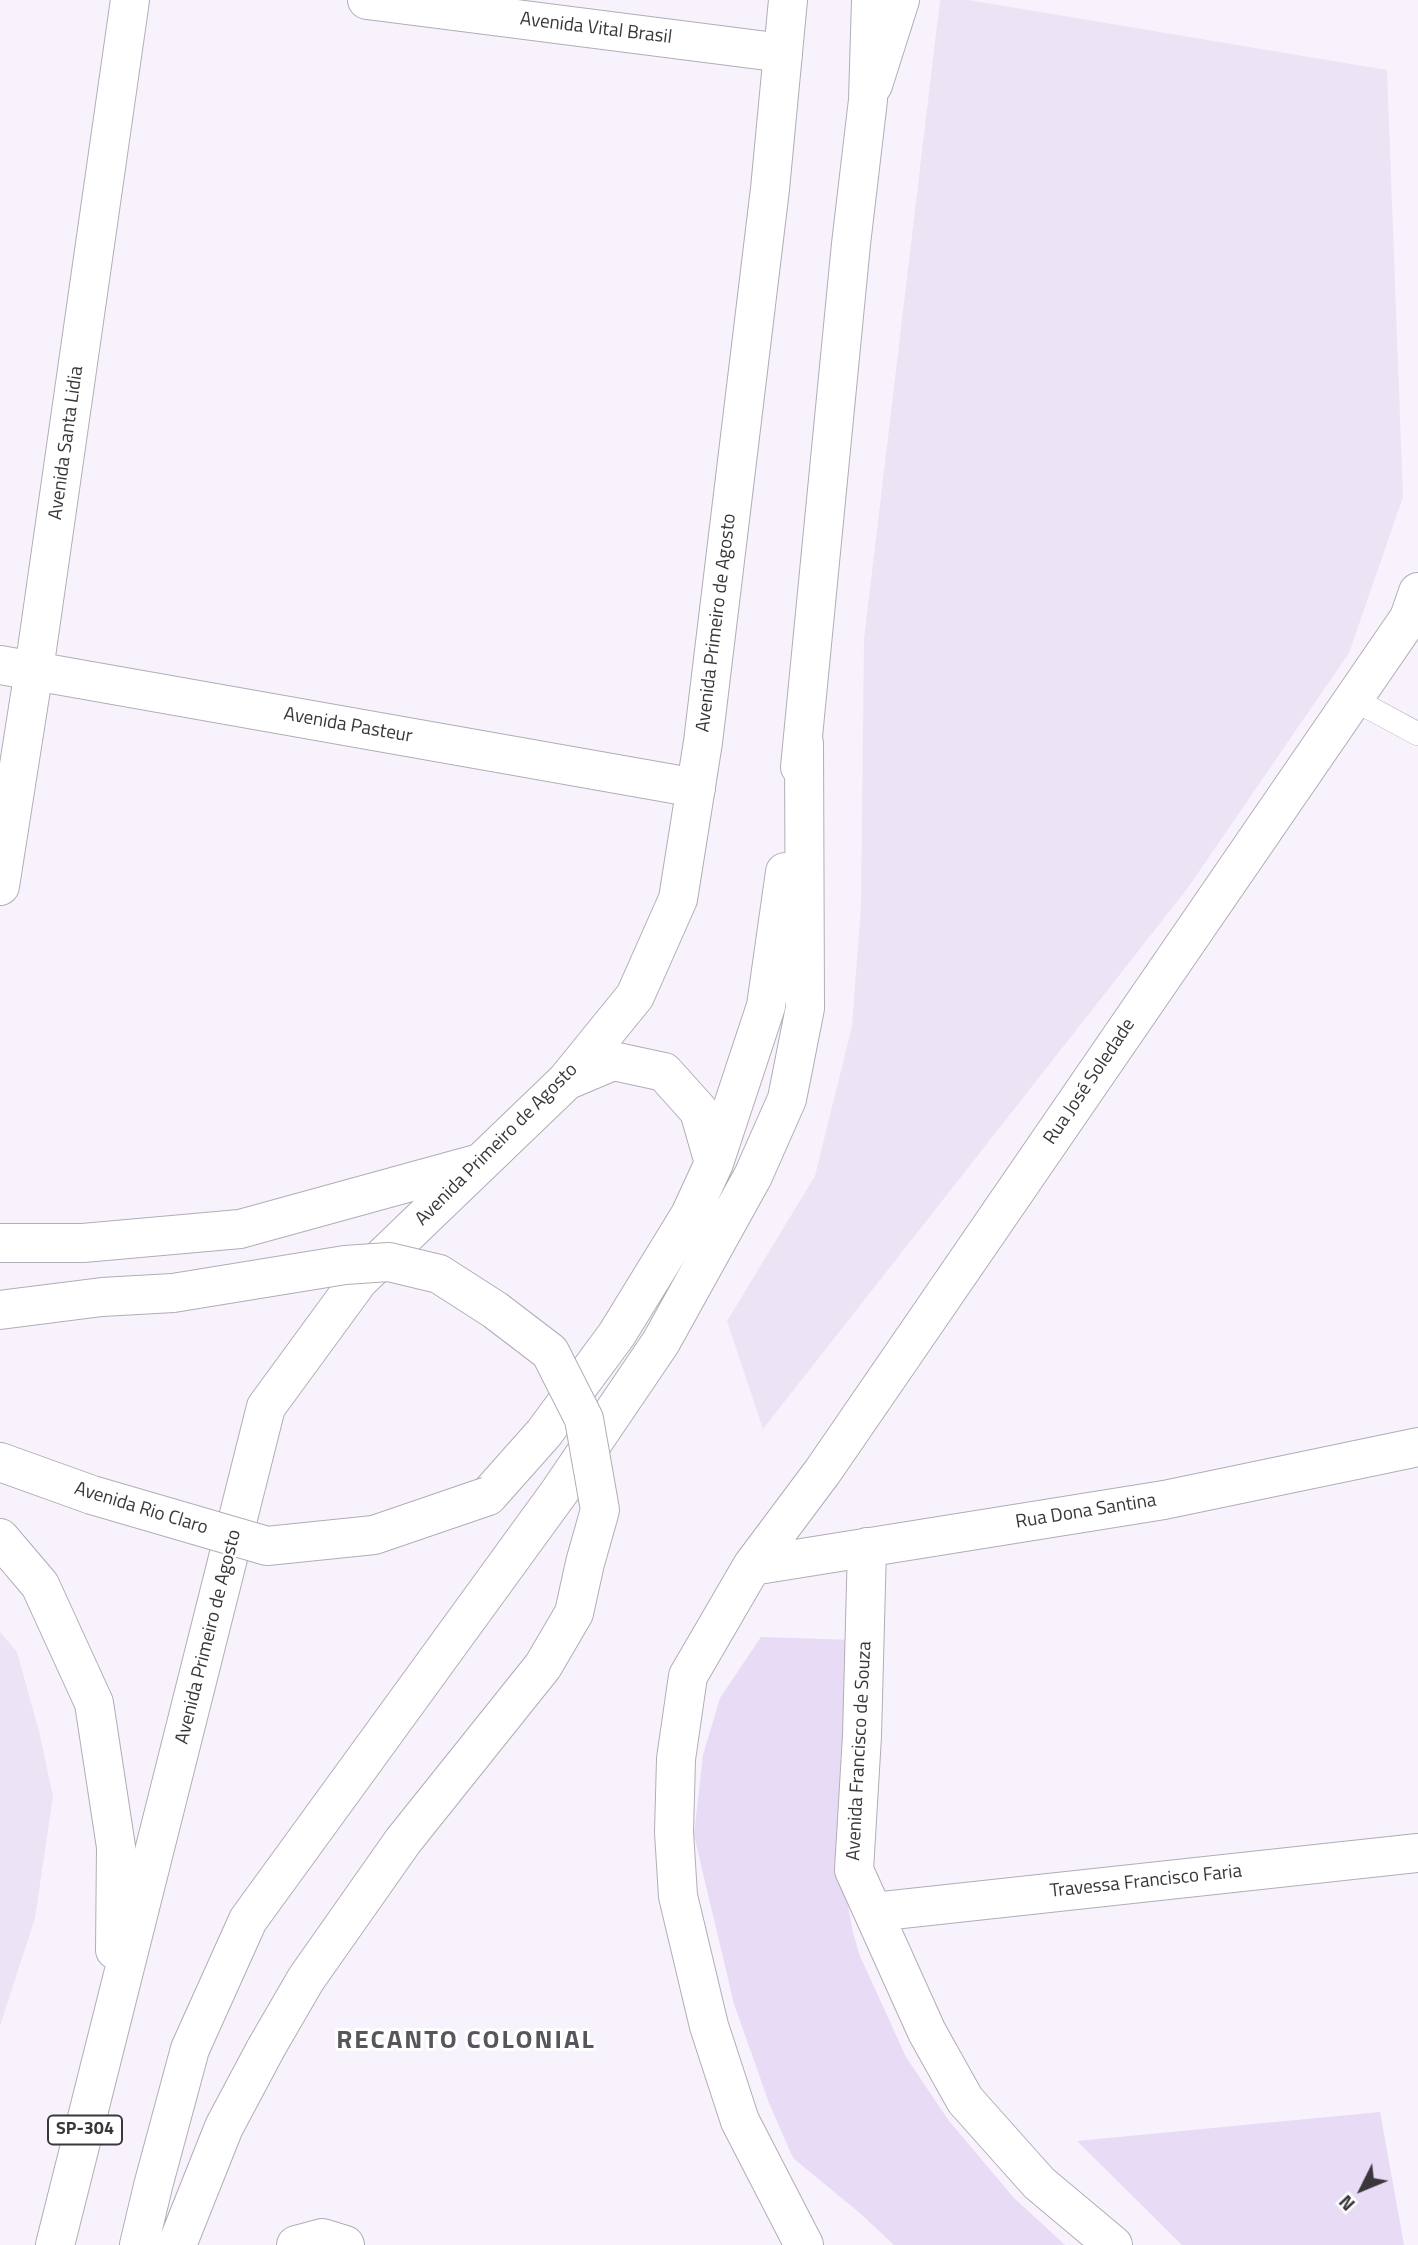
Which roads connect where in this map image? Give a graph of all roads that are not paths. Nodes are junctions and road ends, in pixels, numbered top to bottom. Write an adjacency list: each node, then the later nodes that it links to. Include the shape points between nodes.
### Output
1 (130, 0): 9 (main road, Avenida Santa Lidia)
2 (367, 0): 6 (main road, Avenida Vital Brasil)
3 (788, 0): 6 (main road, Avenida Primeiro de Agosto)
4 (871, 0): 7 (main road)
5 (900, 0): 7 (main road)
6 (783, 53): 13 (main road, Avenida Primeiro de Agosto)
7 (868, 100): 12 (main road)
8 (1418, 592): 10 (main road, Rua José Soledade, via 1409,618)
9 (17, 667): 13 (main road, Avenida Pasteur); 14 (main road, Avenida Santa Lidia)
10 (1353, 699): 11 (lane); 24 (main road, Rua José Soledade, via 823,1471)
11 (1418, 734)
12 (804, 743): 17 (main road, via 766,1006); 29 (main road, via 805,1008 787,1100 753,1176 661,1342 560,1491 248,1920 190,2049)
13 (696, 788): 15 (main road, Avenida Primeiro de Agosto, via 678,900 635,996)
14 (0, 886)
15 (566, 1081): 16 (main road, Avenida Primeiro de Agosto); 17 (main road, via 613,1061 664,1072 699,1111)
16 (481, 1163): 18 (main road, via 240,1229 83,1243); 27 (main road, Avenida Primeiro de Agosto, via 359,1280 266,1407)
17 (713, 1163): 21 (main road, Avenida Rio Claro, bridge, via 690,1215 617,1334 544,1433 488,1496 374,1535 267,1546 92,1495)
18 (0, 1243)
19 (0, 1310): 30 (main road, bridge, via 173,1293 389,1262 439,1274 550,1352 584,1419 600,1510 574,1613 543,1666 402,1841 306,1979 224,2127)
20 (1418, 1447): 23 (main road, Rua Dona Santina, via 1164,1500)
21 (0, 1462)
22 (0, 1538): 27 (main road, via 40,1585 94,1703 116,1847)
23 (867, 1547): 24 (main road, Rua Dona Santina); 26 (main road, Avenida Francisco de Souza, via 855,1870)
24 (752, 1566): 33 (main road, via 688,1676 676,1759 678,1896 709,2026 740,2122)
25 (1418, 1853): 26 (main road, Travessa Francisco Faria)
26 (874, 1912): 34 (main road, Avenida Francisco de Souza, via 926,2032 965,2101 1039,2183)
27 (114, 2015): 28 (main road, Avenida Primeiro de Agosto / SP-304)
28 (55, 2245)
29 (139, 2245)
30 (177, 2245)
31 (296, 2245): 32 (main road, via 322,2238)
32 (345, 2245)
33 (804, 2245)
34 (1113, 2245)

